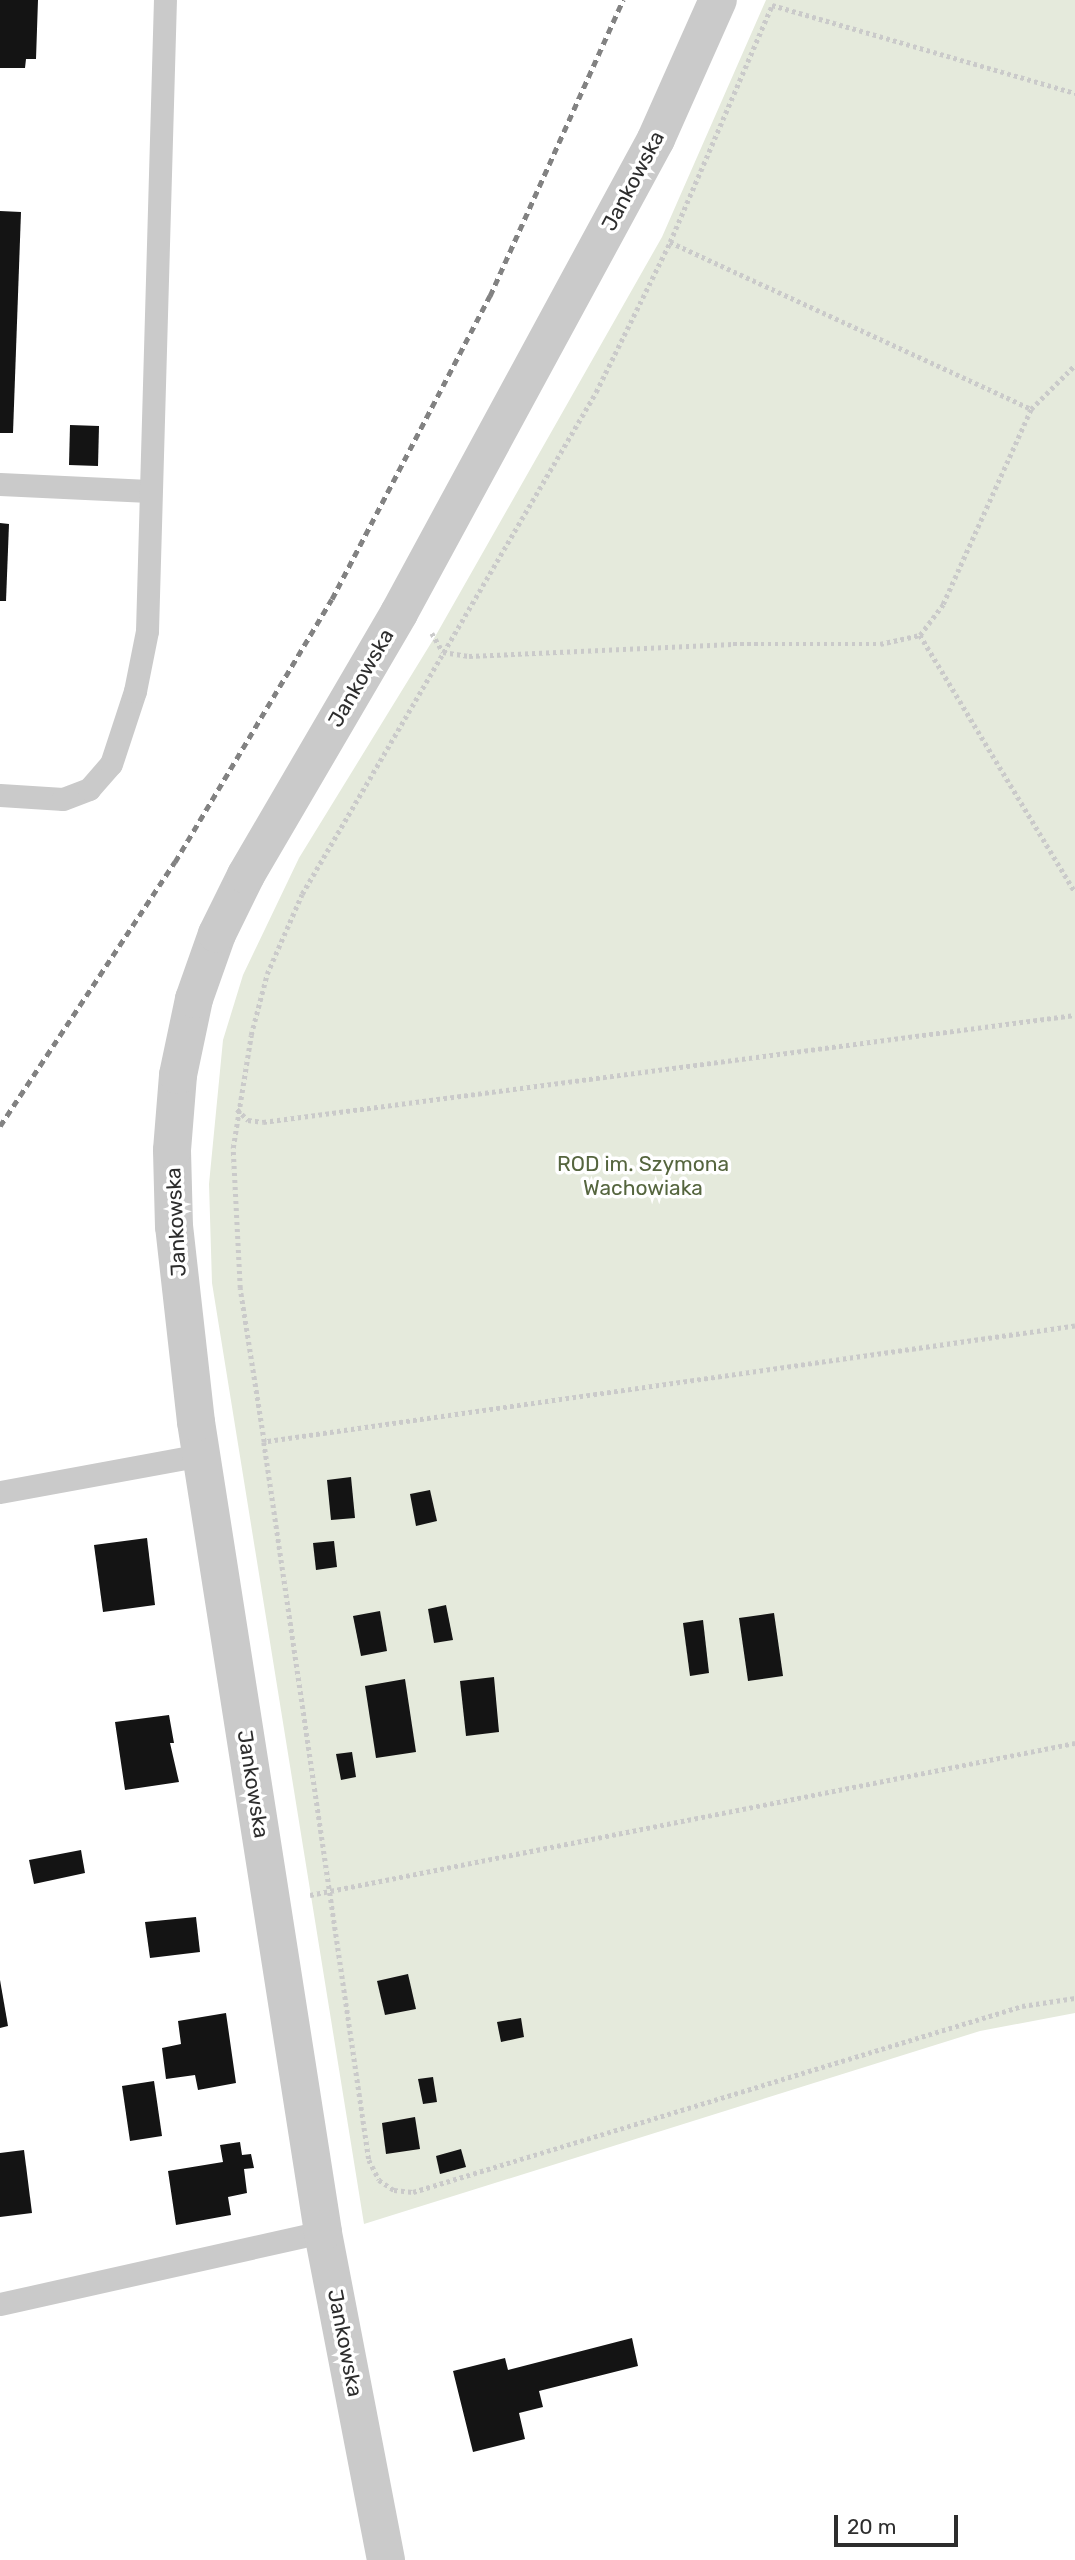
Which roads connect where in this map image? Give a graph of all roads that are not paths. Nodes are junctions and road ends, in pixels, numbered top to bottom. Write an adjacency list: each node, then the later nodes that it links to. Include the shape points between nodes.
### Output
1 (165, 0): 4 (lane)
2 (718, 0): 6 (street, Jankowska, via 656,139 398,613 246,875 194,999 178,1075 172,1150 181,1300)
3 (0, 484): 4 (lane)
4 (149, 491): 5 (lane, via 147,631 135,691 111,764 89,789 63,799)
5 (0, 794)
6 (201, 1455): 7 (lane); 8 (street, Jankowska)
7 (0, 1492)
8 (323, 2232): 9 (lane); 10 (street, Jankowska)
9 (0, 2304)
10 (386, 2560)

